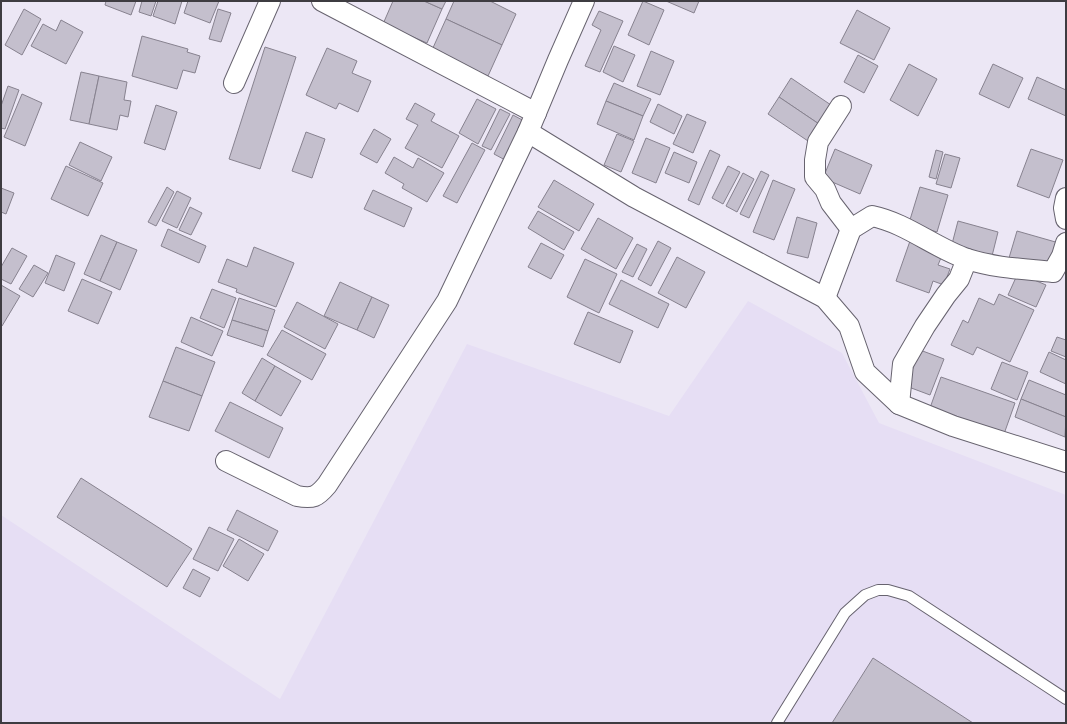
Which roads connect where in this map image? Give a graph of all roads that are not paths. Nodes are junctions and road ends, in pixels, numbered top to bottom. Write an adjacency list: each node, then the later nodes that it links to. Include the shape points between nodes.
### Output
1 (270, 1): 4 (street)
2 (322, 1): 6 (street)
3 (584, 1): 6 (street)
4 (234, 83)
5 (840, 106): 10 (street, via 818,142 815,177)
6 (536, 113): 7 (street)
7 (528, 132): 13 (street, via 634,197); 15 (street, via 447,301 321,492 315,497 297,496)
8 (1066, 198): 9 (street)
9 (1066, 219)
10 (852, 229): 12 (street, via 872,216 886,219); 13 (street)
11 (1066, 243): 12 (street, via 1053,272 996,266)
12 (967, 259): 14 (street, via 959,278 925,326 903,364)
13 (825, 298): 14 (street, via 849,326 865,372)
14 (899, 404): 16 (street, via 953,426)
15 (226, 461)
16 (1066, 462)
17 (1066, 699): 18 (lane, via 909,596 878,590 865,595 845,613)
18 (777, 723)

